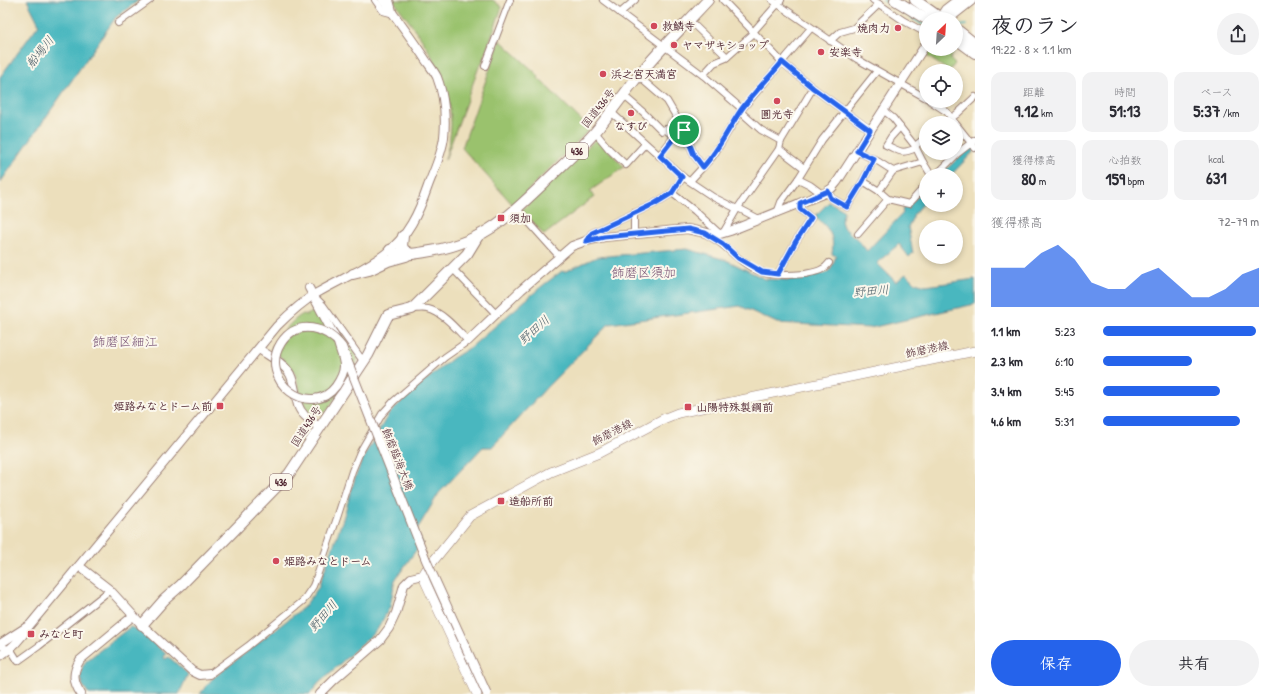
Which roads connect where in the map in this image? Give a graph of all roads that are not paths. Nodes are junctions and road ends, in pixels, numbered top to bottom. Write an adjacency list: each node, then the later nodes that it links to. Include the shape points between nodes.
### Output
1 (150, 0): 25 (street)
2 (374, 0): 22 (street, via 383,11)
3 (383, 0): 22 (street)
4 (390, 0): 22 (street)
5 (510, 0): 38 (street)
6 (603, 0): 21 (street)
7 (635, 0): 21 (street)
8 (708, 0): 24 (main road, 国道436号 / 436)
9 (723, 0): 28 (street)
10 (772, 0): 16 (street)
11 (873, 0): 17 (street)
12 (895, 0): 23 (main road)
13 (915, 0): 18 (main road)
14 (959, 0): 19 (main road)
15 (971, 0): 20 (main road)
16 (779, 2): 26 (street); 28 (street)
17 (879, 4): 27 (street); 30 (street, via 854,28 840,32)
18 (932, 12)
19 (945, 12)
20 (953, 12)
21 (620, 13): 33 (street)
22 (394, 14): 96 (street, via 436,77 445,116 440,156 420,208)
23 (919, 15)
24 (689, 20): 33 (main road, 国道436号 / 436); 36 (street)
25 (118, 23)
26 (811, 28): 30 (street); 37 (street)
27 (919, 29)
28 (754, 32): 36 (street); 37 (street)
29 (963, 35): 32 (main road)
30 (830, 41): 39 (street)
31 (963, 44): 34 (main road)
32 (975, 44)
33 (665, 46): 40 (street); 41 (main road, 国道436号 / 436)
34 (975, 53)
35 (919, 55): 42 (street)
36 (727, 57): 40 (street, via 714,63)
37 (782, 62): 43 (street); 48 (street)
38 (485, 66)
39 (877, 72): 42 (street); 51 (street)
40 (703, 75): 48 (street)
41 (638, 76): 45 (main road, 国道436号 / 436); 55 (street, via 667,101)
42 (900, 84): 44 (street); 49 (street)
43 (813, 88): 51 (street); 60 (street)
44 (919, 94)
45 (623, 95): 50 (main road, 国道436号 / 436); 59 (street, via 662,131 665,129)
46 (975, 97): 53 (street)
47 (941, 108): 52 (street)
48 (742, 109): 60 (street, via 742,113 761,130); 70 (street, via 713,156)
49 (883, 110): 54 (street); 56 (street)
50 (611, 112): 58 (main road, 国道436号 / 436); 62 (street)
51 (844, 112): 56 (street); 71 (street)
52 (950, 116)
53 (956, 116)
54 (900, 127): 64 (street); 64 (street, via 886,145 900,152)
55 (684, 130): 59 (street); 70 (street, via 694,155)
56 (870, 130): 66 (street)
57 (963, 131): 63 (street)
58 (595, 132): 62 (street, via 626,165); 86 (main road, 国道436号 / 436)
59 (674, 138): 67 (street)
60 (781, 141): 65 (street)
61 (919, 143): 64 (street)
62 (645, 144): 67 (street)
63 (974, 144): 73 (street, via 958,153)
64 (915, 147): 69 (street)
65 (779, 149): 71 (street); 87 (street)
66 (857, 151): 68 (street); 80 (street, via 837,182)
67 (660, 156): 75 (street)
68 (874, 159): 74 (street); 78 (street)
69 (923, 162): 72 (street); 74 (street)
70 (703, 167): 77 (street)
71 (804, 168): 76 (street)
72 (927, 168)
73 (943, 168)
74 (893, 171): 79 (street)
75 (682, 177): 77 (street); 81 (street)
76 (798, 179): 80 (street); 90 (street, via 781,202)
77 (690, 181): 87 (street)
78 (863, 181): 79 (street); 80 (street, via 847,207)
79 (879, 191): 83 (street)
80 (825, 192): 85 (street)
81 (672, 193): 89 (street); 94 (street)
82 (919, 193): 84 (street, via 909,204)
83 (888, 199): 84 (street); 95 (street)
84 (899, 202): 88 (street)
85 (800, 203): 90 (street); 105 (street, via 800,209 811,218)
86 (516, 209): 97 (main road, 国道436号 / 436, via 497,225); 101 (street)
87 (737, 209): 91 (street); 94 (street)
88 (900, 210)
89 (634, 213): 93 (street); 98 (street, via 592,233)
90 (777, 213): 91 (street)
91 (759, 219): 94 (street)
92 (705, 233): 93 (street, via 688,229); 94 (street); 105 (street, via 762,272)
93 (634, 234): 98 (street)
94 (722, 234)
95 (858, 234)
96 (403, 236): 99 (street); 100 (main road, via 402,246)
97 (478, 236): 100 (main road, 国道436号 / 436, via 446,248); 103 (main road, 国道436号 / 436, via 467,254)
98 (586, 241): 101 (street, via 572,246)
99 (390, 250): 100 (main road, 国道436号 / 436, via 399,254); 104 (street)
100 (411, 254): 104 (main road)
101 (559, 256): 108 (street)
102 (829, 263): 105 (street, via 819,271)
103 (453, 269): 107 (main road, 国道436号 / 436); 108 (street)
104 (353, 274): 106 (street)
105 (778, 274)
106 (311, 292): 110 (street); 112 (street); 127 (street, 飾磨臨海大橋, bridge, via 338,343 344,366 342,373 334,388 326,394 311,398 291,393 279,379 274,364 279,346 297,330 322,330 334,337 342,347 426,560)
107 (412, 309): 109 (street, via 428,309 438,313); 112 (main road, 国道436号 / 436, via 388,315)
108 (496, 314): 109 (street)
109 (468, 341): 123 (street, via 445,357 382,414 354,465 318,573 303,601)
110 (258, 349): 113 (street, via 285,367 293,383 298,406 303,414); 114 (street)
111 (975, 351): 115 (main road, 飾磨港線, via 678,413 663,419 599,453 551,472 470,516)
112 (363, 361): 113 (main road, 国道436号 / 436)
113 (320, 427): 118 (main road, 国道436号 / 436, via 289,474)
114 (79, 566): 116 (street); 119 (street)
115 (423, 575): 125 (street, via 411,578 404,585 396,613 380,640); 126 (main road)
116 (110, 590): 117 (street); 121 (street, via 18,661)
117 (133, 616): 118 (street); 124 (street, via 80,660 74,674 74,682)
118 (142, 625): 123 (street, via 192,671)
119 (29, 626): 120 (street); 121 (street)
120 (0, 645): 121 (street)
121 (11, 650): 122 (street)
122 (0, 656)
123 (210, 674)
124 (82, 694)
125 (320, 694)
126 (477, 694)
127 (487, 694)

